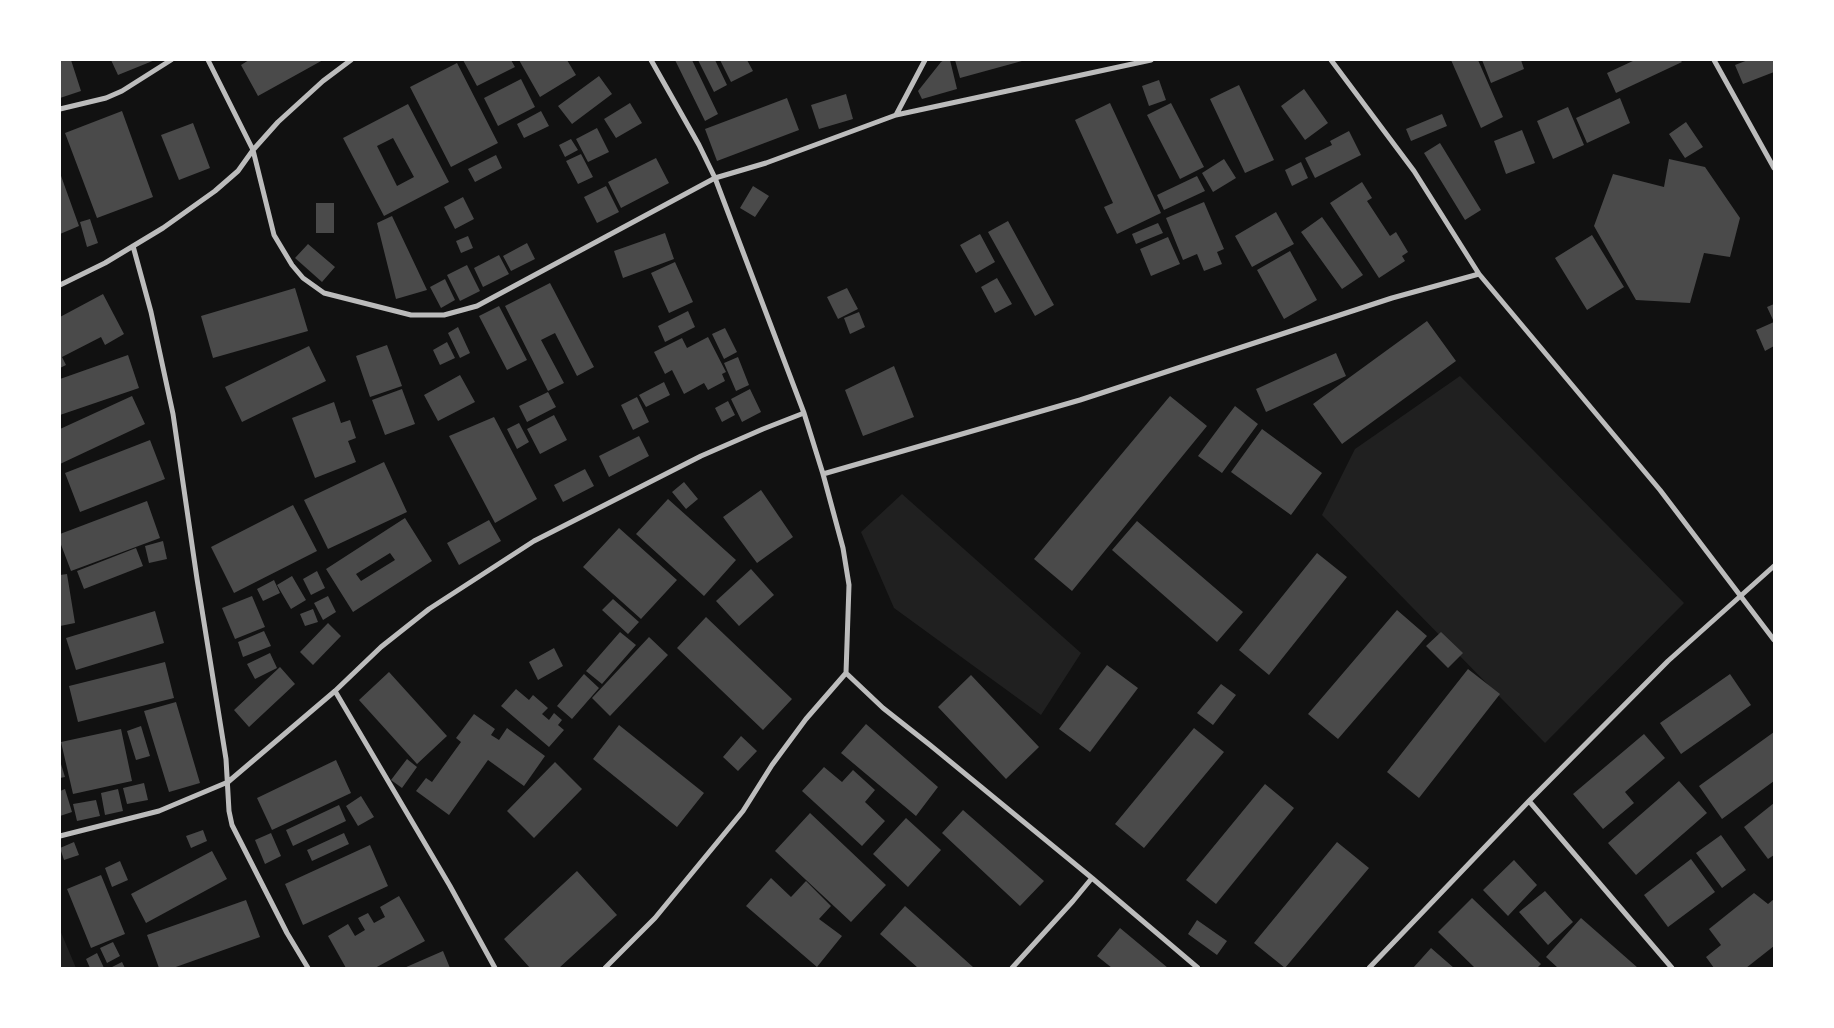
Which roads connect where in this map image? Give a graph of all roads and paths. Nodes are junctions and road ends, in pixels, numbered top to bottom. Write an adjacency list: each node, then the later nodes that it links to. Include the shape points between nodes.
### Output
1 (171, 60): 9 (street, via 122,91)
2 (208, 60): 11 (street)
3 (350, 60): 11 (street, via 278,122)
4 (651, 60): 13 (street)
5 (925, 60): 10 (street)
6 (1151, 60): 10 (street)
7 (1330, 60): 15 (street, via 1414,171)
8 (1714, 60): 12 (street)
9 (60, 109)
10 (896, 115): 13 (street)
11 (253, 150): 13 (street, via 274,235 303,278 324,293 411,315 444,315 477,306); 14 (street, via 229,180)
12 (1774, 168)
13 (716, 178): 17 (street)
14 (134, 246): 16 (street); 24 (street, via 173,414)
15 (1479, 274): 18 (street, via 1392,298 1080,400); 20 (street, via 1660,490)
16 (60, 285)
17 (804, 413): 18 (street); 23 (street, via 701,456 534,541 429,610 381,647)
18 (823, 474): 22 (street, via 843,548 849,585)
19 (1774, 566): 20 (street)
20 (1740, 596): 21 (street); 25 (street, via 1668,661)
21 (1774, 640)
22 (846, 673): 27 (street, via 883,708); 30 (street, via 772,765 743,811 654,918)
23 (335, 691): 24 (street); 29 (street)
24 (228, 782): 26 (street, via 158,812); 28 (street, via 232,825)
25 (1529, 801): 33 (street); 34 (street)
26 (60, 836)
27 (1092, 878): 31 (street); 32 (street)
28 (308, 968)
29 (495, 968)
30 (605, 968)
31 (1012, 968)
32 (1198, 968)
33 (1369, 968)
34 (1672, 968)

